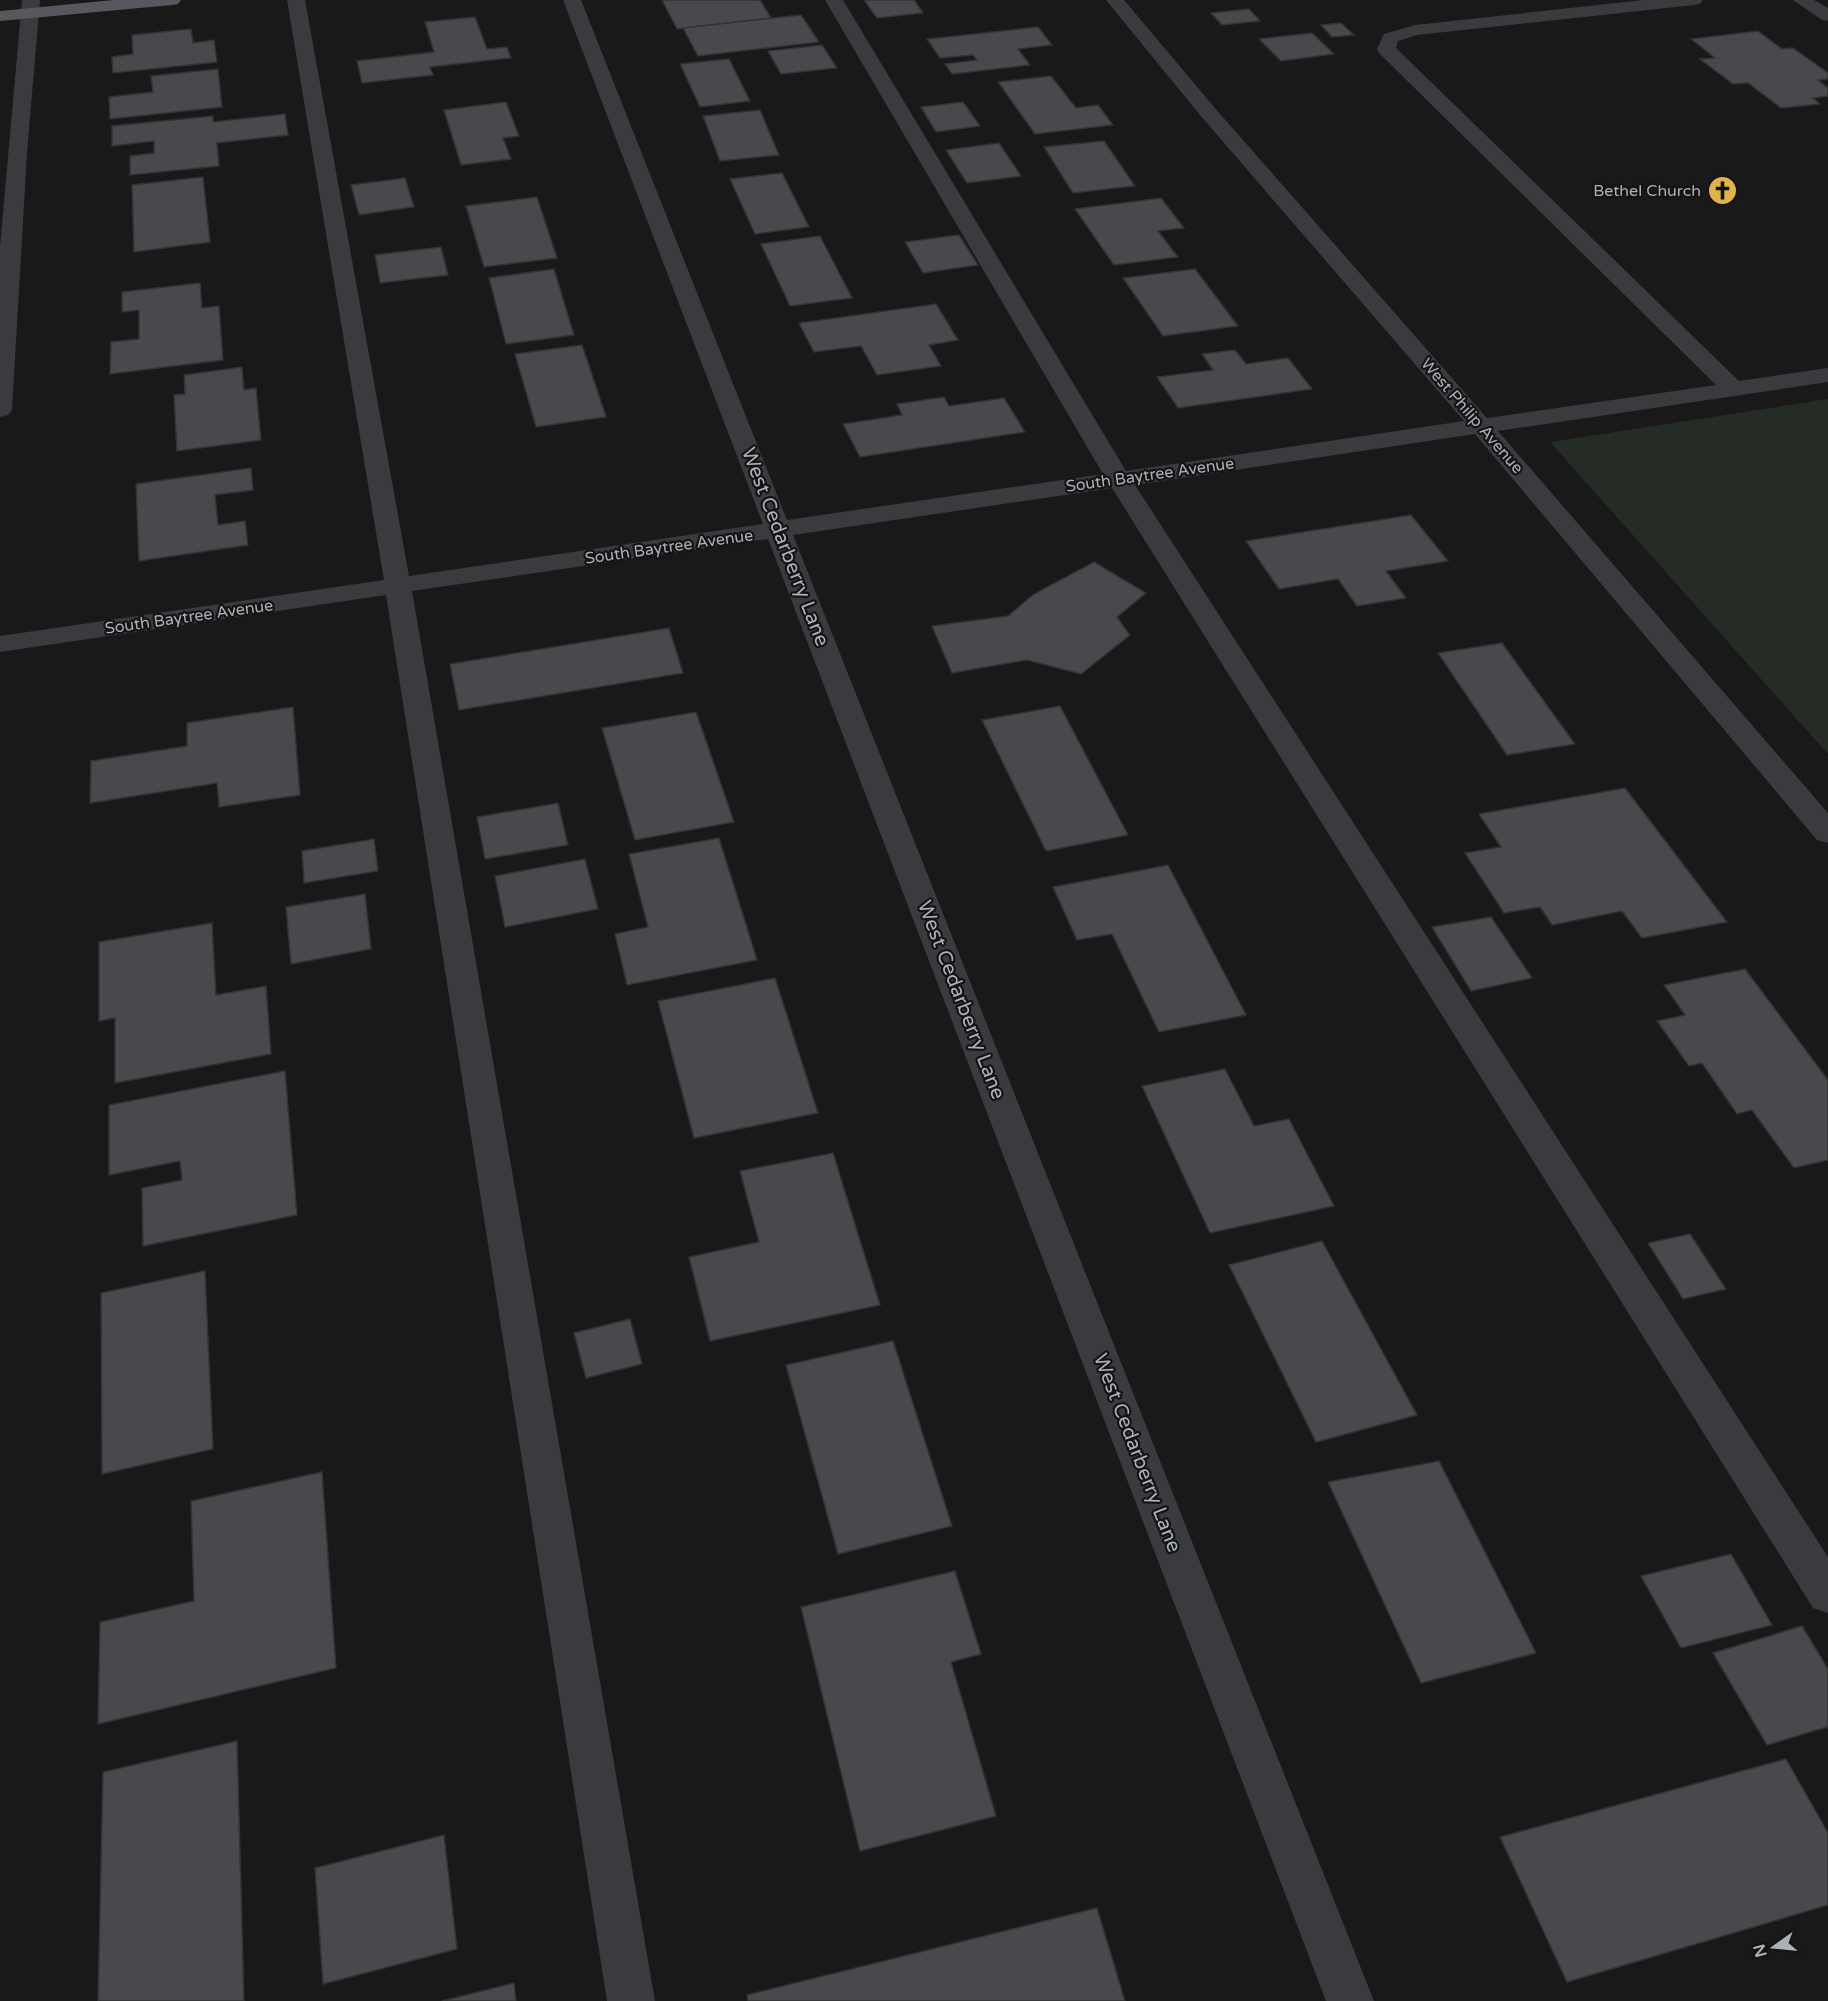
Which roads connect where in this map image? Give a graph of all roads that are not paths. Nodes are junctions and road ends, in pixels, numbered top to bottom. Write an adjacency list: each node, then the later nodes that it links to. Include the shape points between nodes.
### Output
1 (172, 0): 8 (main road)
2 (296, 0): 17 (street)
3 (572, 0): 16 (street, West Cedarberry Lane)
4 (834, 0): 15 (street)
5 (1115, 0): 14 (street, West Philip Avenue)
6 (1694, 0): 12 (street, via 1415,30 1390,38 1386,49)
7 (1802, 0): 10 (street)
8 (31, 7): 9 (main road); 13 (street)
9 (0, 16)
10 (1828, 16)
11 (1828, 375): 12 (street, South Baytree Avenue)
12 (1734, 389): 14 (street, South Baytree Avenue)
13 (0, 410)
14 (1481, 426): 15 (street, South Baytree Avenue); 19 (street, West Philip Avenue)
15 (1119, 480): 16 (street, South Baytree Avenue); 20 (street)
16 (779, 531): 17 (street, South Baytree Avenue); 22 (street, West Cedarberry Lane)
17 (398, 586): 18 (street, South Baytree Avenue); 21 (street)
18 (0, 644)
19 (1828, 833)
20 (1828, 1594)
21 (631, 2001)
22 (1350, 2001)

